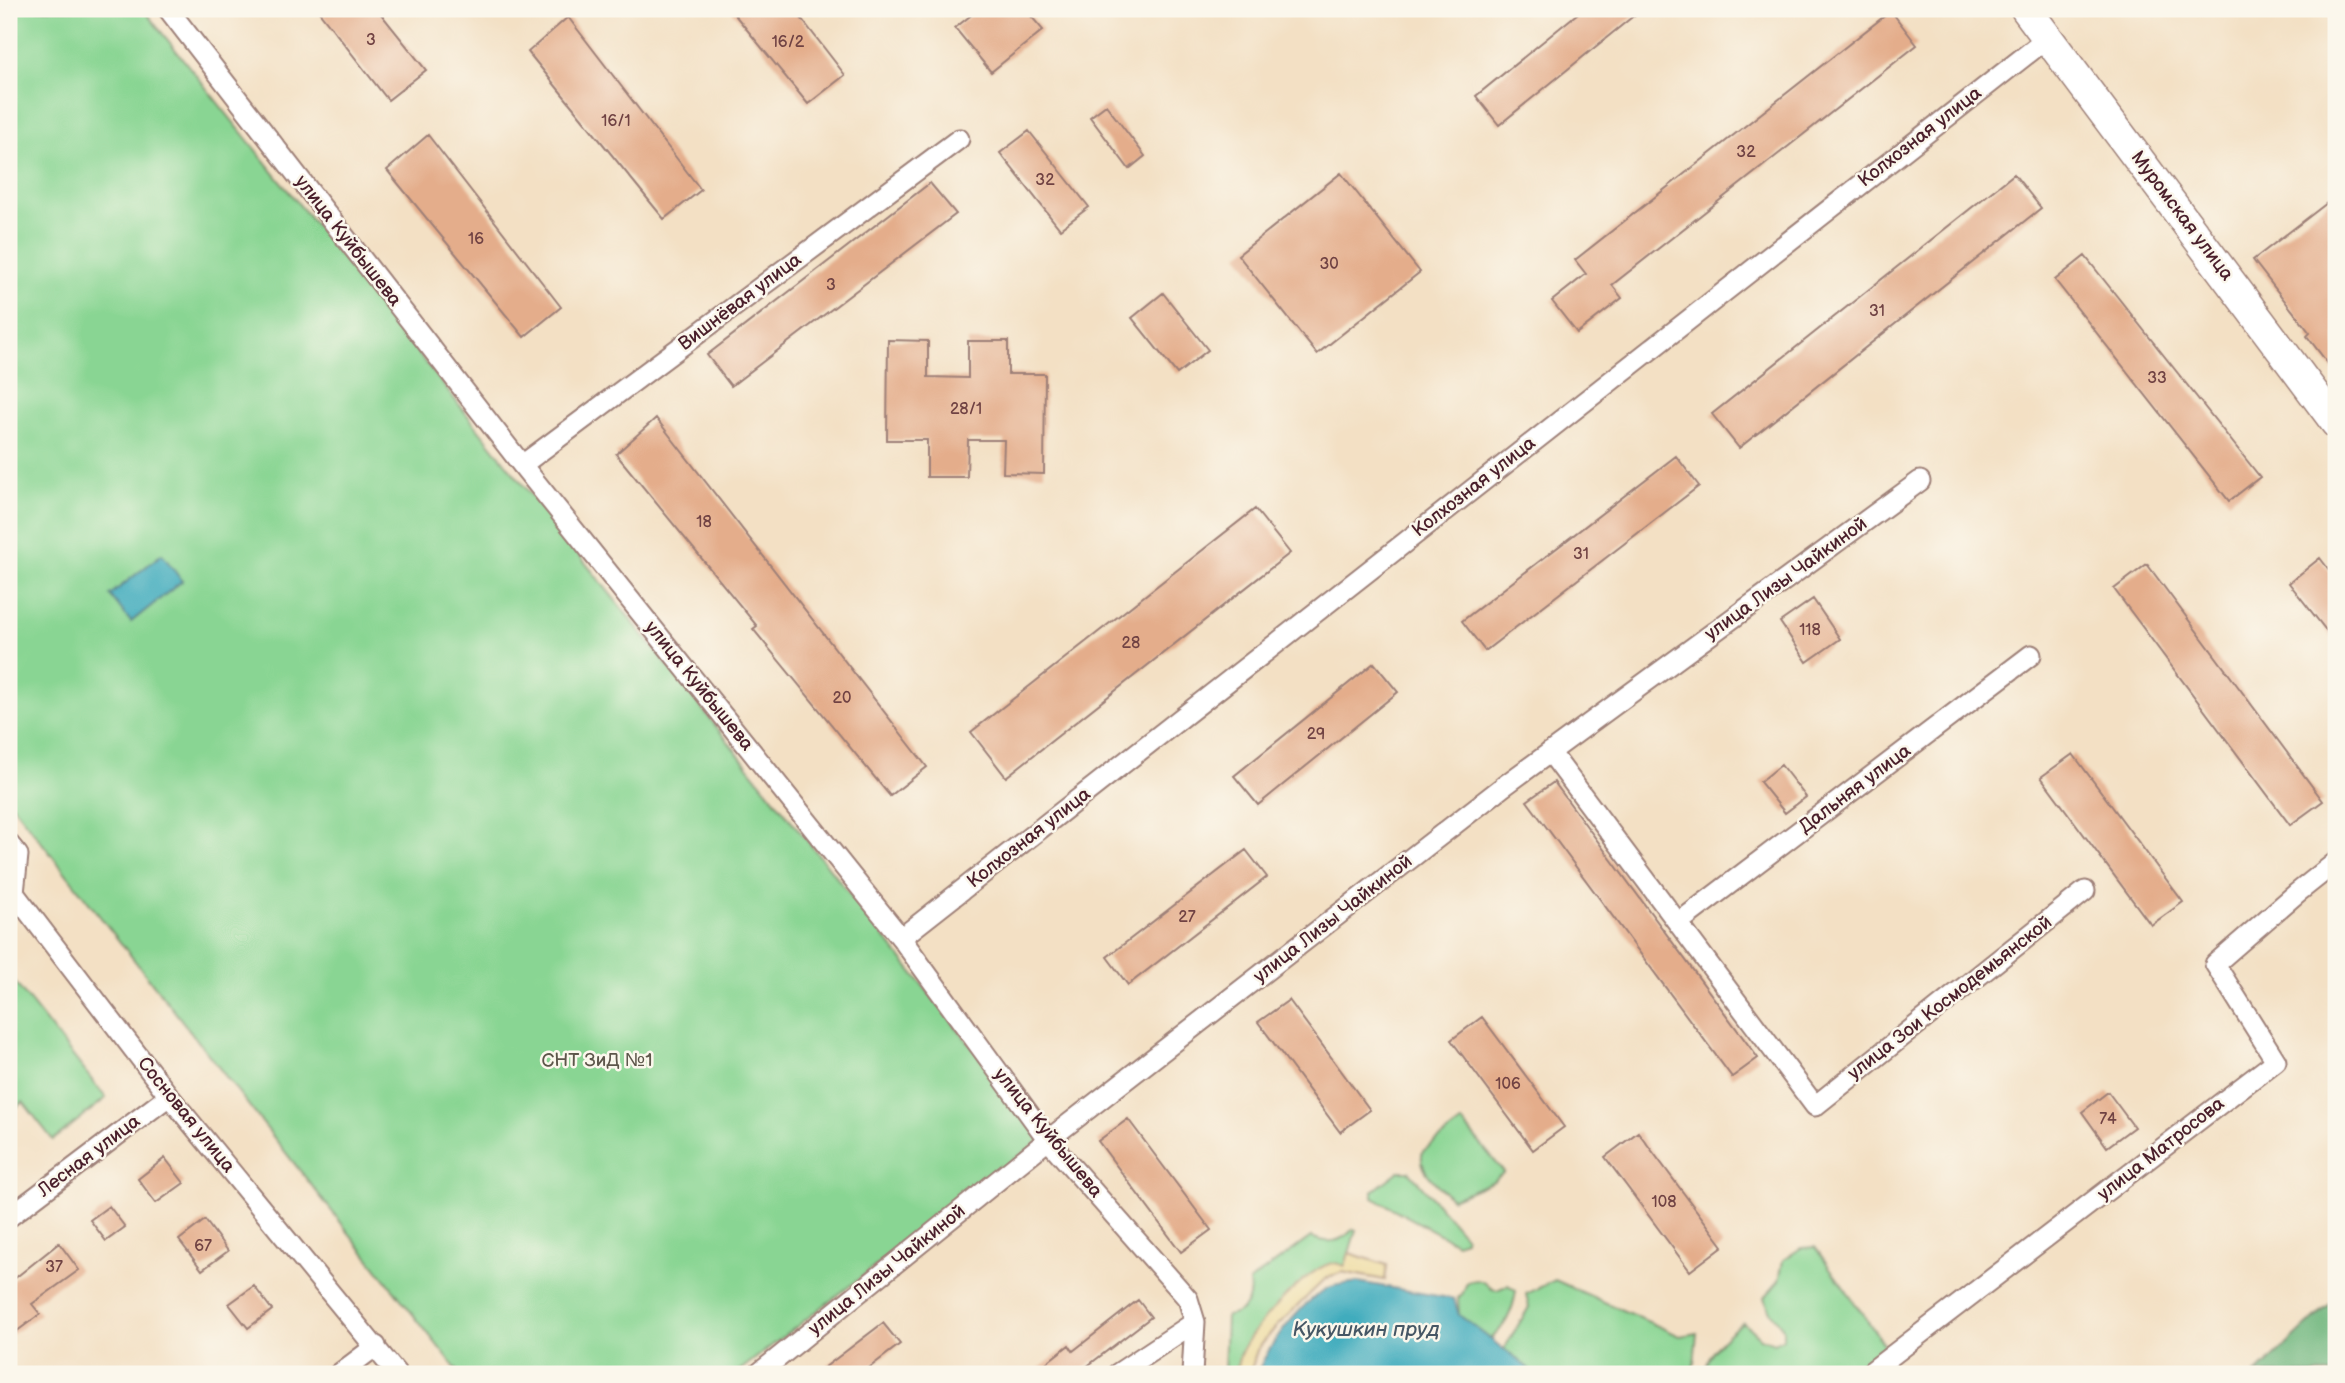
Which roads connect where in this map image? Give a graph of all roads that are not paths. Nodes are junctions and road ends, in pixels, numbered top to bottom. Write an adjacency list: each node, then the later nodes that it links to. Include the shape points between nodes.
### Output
1 (2026, 9): 3 (main road, Муромская улица)
2 (175, 11): 6 (street, улица Куйбышева)
3 (2049, 37): 5 (main road, Муромская улица); 15 (street, Колхозная улица)
4 (959, 139): 6 (street, Вишнёвая улица)
5 (2336, 423)
6 (522, 465): 15 (street, улица Куйбышева)
7 (1920, 481): 9 (street, улица Лизы Чайкиной)
8 (2032, 655): 14 (street, Дальняя улица)
9 (1550, 752): 14 (street); 17 (street, улица Лизы Чайкиной)
10 (9, 844): 13 (street, Сосновая улица, via 18,855)
11 (2336, 862): 26 (street, улица Матросова, via 2215,964 2276,1060)
12 (2085, 891): 14 (street, улица Зои Космодемьянской, via 1815,1105)
13 (11, 895): 16 (street, Сосновая улица)
14 (1678, 923)
15 (901, 938): 17 (street, улица Куйбышева)
16 (169, 1096): 18 (street, Лесная улица); 20 (street, Сосновая улица)
17 (1048, 1140): 19 (street, улица Куйбышева, via 1188,1299); 23 (street, улица Лизы Чайкиной)
18 (9, 1217)
19 (1195, 1322): 24 (street); 25 (street, улица Куйбышева)
20 (376, 1346): 21 (street); 22 (street, Сосновая улица)
21 (339, 1374)
22 (397, 1374)
23 (758, 1374)
24 (1117, 1374)
25 (1192, 1374)
26 (1868, 1374)

